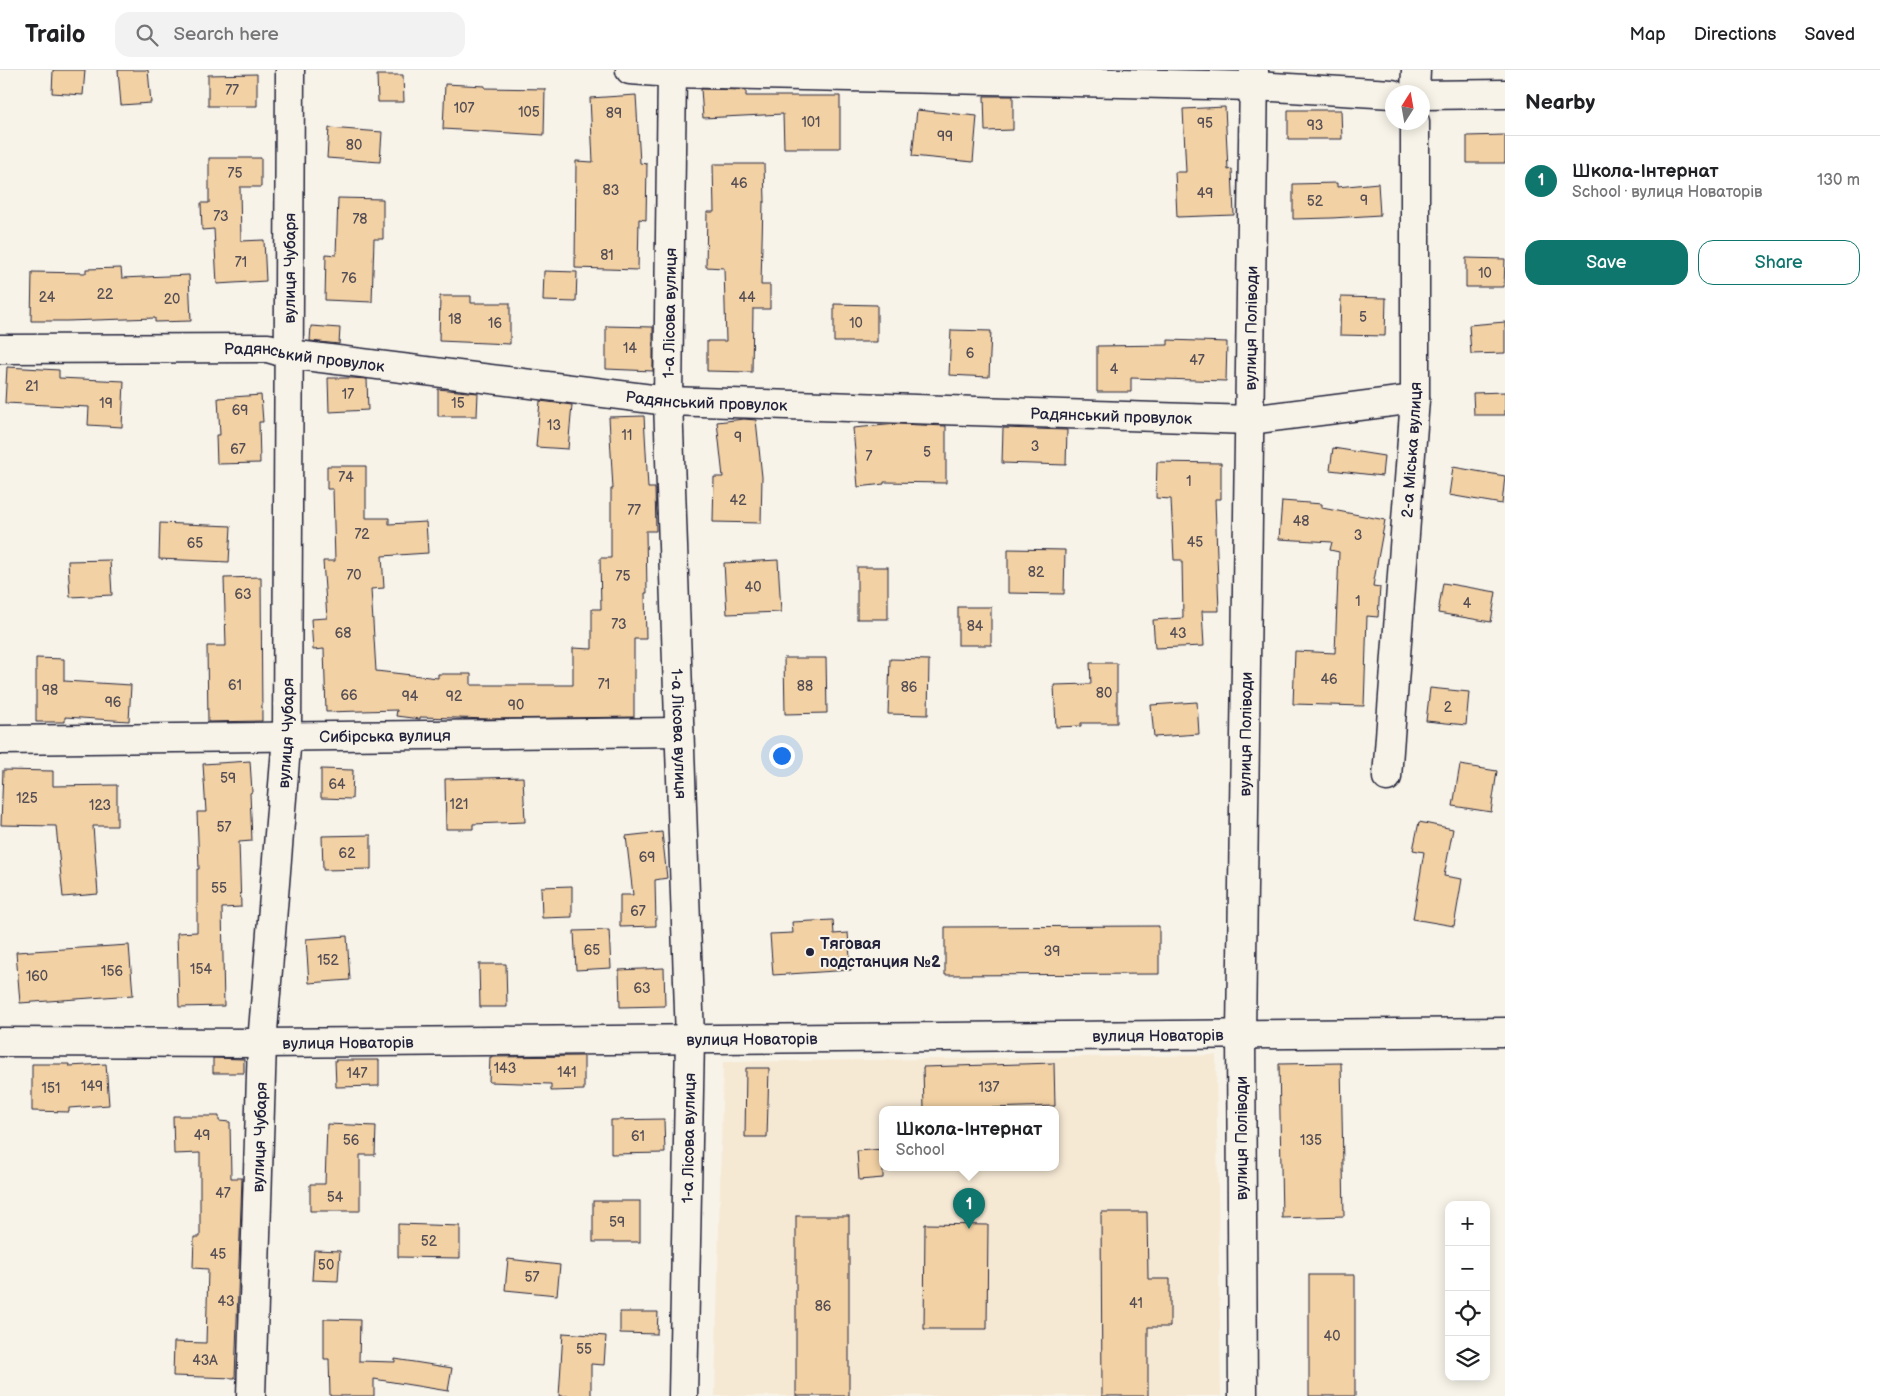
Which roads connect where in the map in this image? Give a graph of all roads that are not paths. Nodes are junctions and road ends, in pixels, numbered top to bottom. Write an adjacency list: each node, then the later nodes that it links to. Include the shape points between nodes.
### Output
1 (290, 70): 12 (street, вулиця Чубаря)
2 (630, 70): 4 (street)
3 (1416, 70): 6 (street)
4 (672, 72): 5 (street); 14 (street, 1-а Лісова вулиця)
5 (1254, 78): 7 (street); 15 (street, вулиця Поліводи)
6 (1415, 85)
7 (1385, 93)
8 (1505, 94): 9 (street)
9 (1430, 95)
10 (1415, 130): 13 (street, 2-а Міська вулиця)
11 (0, 349): 12 (street, Радянський провулок, via 268,348)
12 (289, 354): 14 (street, Радянський провулок); 17 (street, вулиця Чубаря)
13 (1415, 399): 15 (street, Радянський провулок); 19 (street, 2-а Міська вулиця)
14 (668, 401): 15 (street, Радянський провулок); 16 (street, 1-а Лісова вулиця)
15 (1250, 420): 21 (street, вулиця Поліводи)
16 (679, 732): 17 (street, Сибірська вулиця); 22 (street, 1-а Лісова вулиця)
17 (287, 736): 18 (street, Сибірська вулиця); 24 (street, вулиця Чубаря)
18 (0, 740)
19 (1387, 777)
20 (1505, 1032): 21 (street, вулиця Новаторів)
21 (1240, 1034): 22 (street, вулиця Новаторів); 27 (street, вулиця Поліводи)
22 (690, 1039): 24 (street, вулиця Новаторів); 26 (street, 1-а Лісова вулиця)
23 (0, 1042): 24 (street, вулиця Новаторів)
24 (262, 1043): 25 (street, вулиця Чубаря)
25 (251, 1396)
26 (683, 1396)
27 (1243, 1396)

